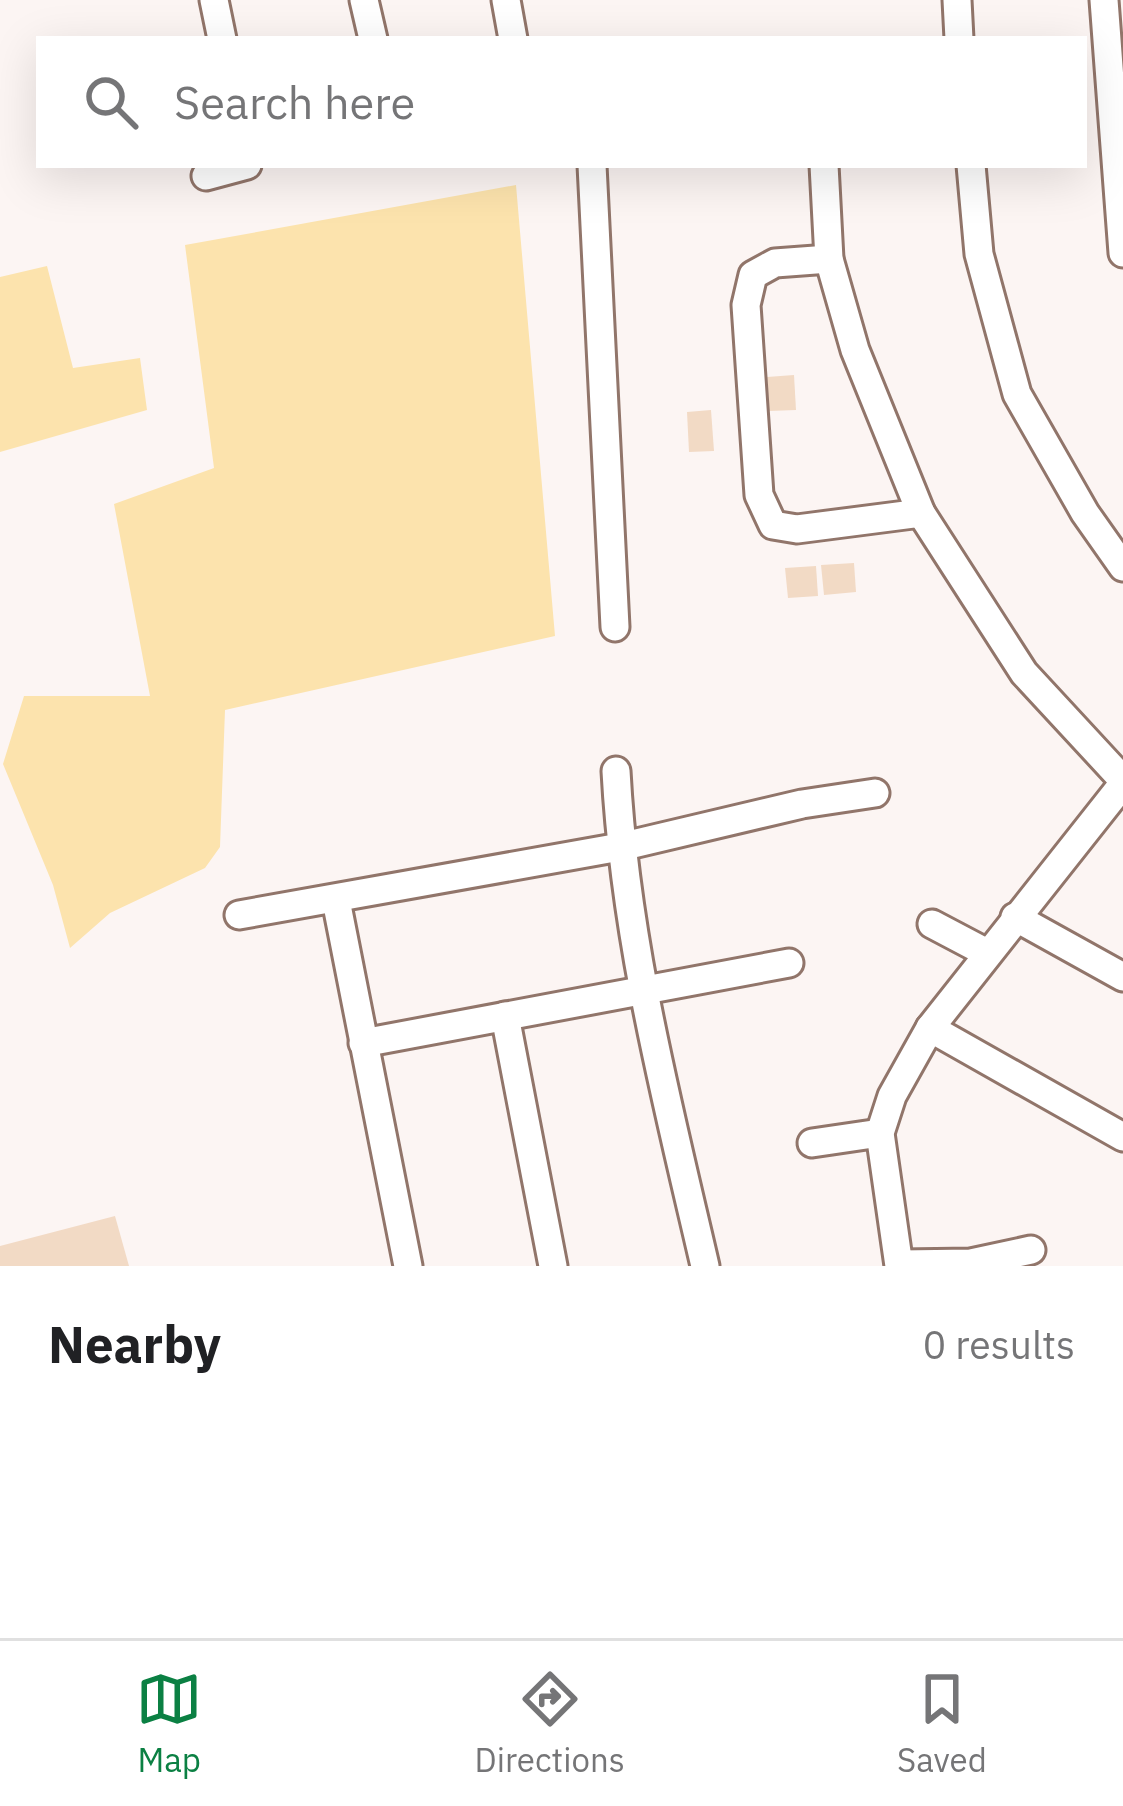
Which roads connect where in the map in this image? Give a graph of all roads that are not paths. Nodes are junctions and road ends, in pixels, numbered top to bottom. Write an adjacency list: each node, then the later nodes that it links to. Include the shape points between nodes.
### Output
1 (214, 0): 6 (street)
2 (364, 0): 7 (street)
3 (506, 0): 8 (street)
4 (957, 0): 9 (street)
5 (1104, 0): 10 (street)
6 (221, 36)
7 (372, 36)
8 (512, 36)
9 (959, 36)
10 (1105, 55): 16 (street)
11 (236, 168): 15 (street)
12 (592, 168): 20 (street)
13 (824, 168): 17 (street)
14 (970, 168): 19 (street, via 979,254 1017,394)
15 (206, 176)
16 (1123, 253)
17 (829, 259): 18 (street, via 855,350); 18 (street, via 775,263 753,275 746,304 759,495 773,525 797,529)
18 (921, 513): 22 (street, via 1024,673)
19 (1123, 568)
20 (615, 627)
21 (616, 771): 24 (street)
22 (1123, 782): 27 (street)
23 (875, 793): 24 (street)
24 (620, 847): 25 (street); 32 (street)
25 (336, 900): 26 (street); 35 (street)
26 (239, 915)
27 (1015, 917): 29 (street); 31 (street)
28 (932, 924): 29 (street)
29 (987, 953): 34 (street)
30 (789, 964): 32 (street)
31 (1123, 977)
32 (642, 991): 33 (street); 43 (street)
33 (505, 1016): 35 (street); 42 (street)
34 (930, 1028): 36 (street); 37 (street)
35 (363, 1043): 41 (street)
36 (880, 1133): 38 (street); 40 (street)
37 (1123, 1137)
38 (812, 1143)
39 (1030, 1250): 40 (street, via 971,1263)
40 (900, 1265)
41 (408, 1266)
42 (553, 1266)
43 (705, 1266)

